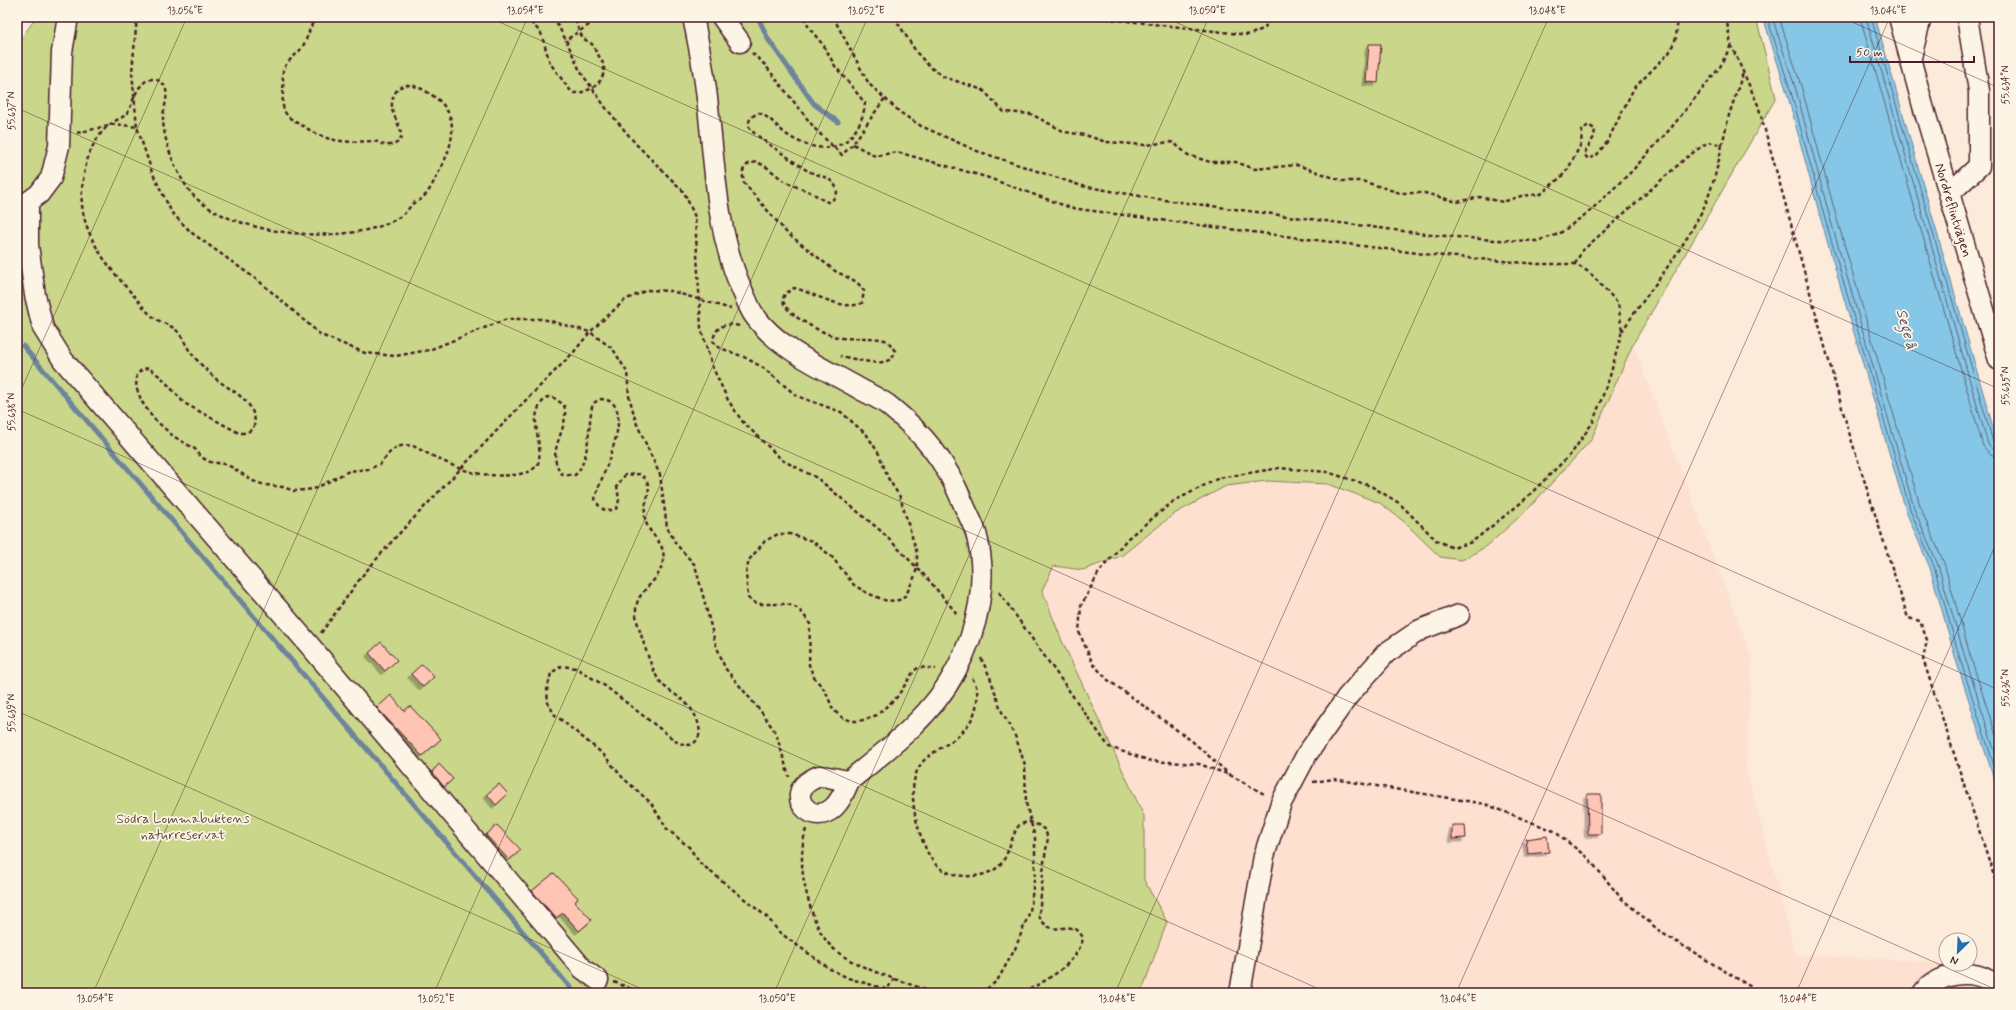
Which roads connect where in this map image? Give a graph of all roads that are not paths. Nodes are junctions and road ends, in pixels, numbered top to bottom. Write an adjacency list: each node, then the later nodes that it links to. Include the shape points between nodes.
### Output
1 (68, 17): 13 (street, via 62,52 59,138 51,178 39,194 28,202 28,245 35,295 43,328 63,360 311,647 583,969)
2 (693, 17): 12 (street, via 706,89 716,193 728,250 753,314 769,332 815,364 886,403 914,428 939,456 976,532 982,563 980,602 972,636 955,673 910,730)
3 (722, 17): 7 (street)
4 (1899, 17): 8 (street, Nordreflintvägen)
5 (1921, 17): 8 (street)
6 (1967, 17): 9 (street, via 1979,91 1979,166)
7 (740, 42)
8 (1910, 59): 9 (street, Nordreflintvägen)
9 (1949, 194): 10 (street, Nordreflintvägen)
10 (1999, 360)
11 (1459, 615): 15 (street, via 1420,630 1386,653 1348,696 1307,754 1281,803 1264,856)
12 (850, 781): 12 (street, via 832,809 820,813 812,813 805,809 800,798 800,790 804,784 818,776)
13 (598, 980)
14 (1999, 991): 16 (street, via 1987,980 1973,975 1948,976)
15 (1240, 993)
16 (1923, 993)

